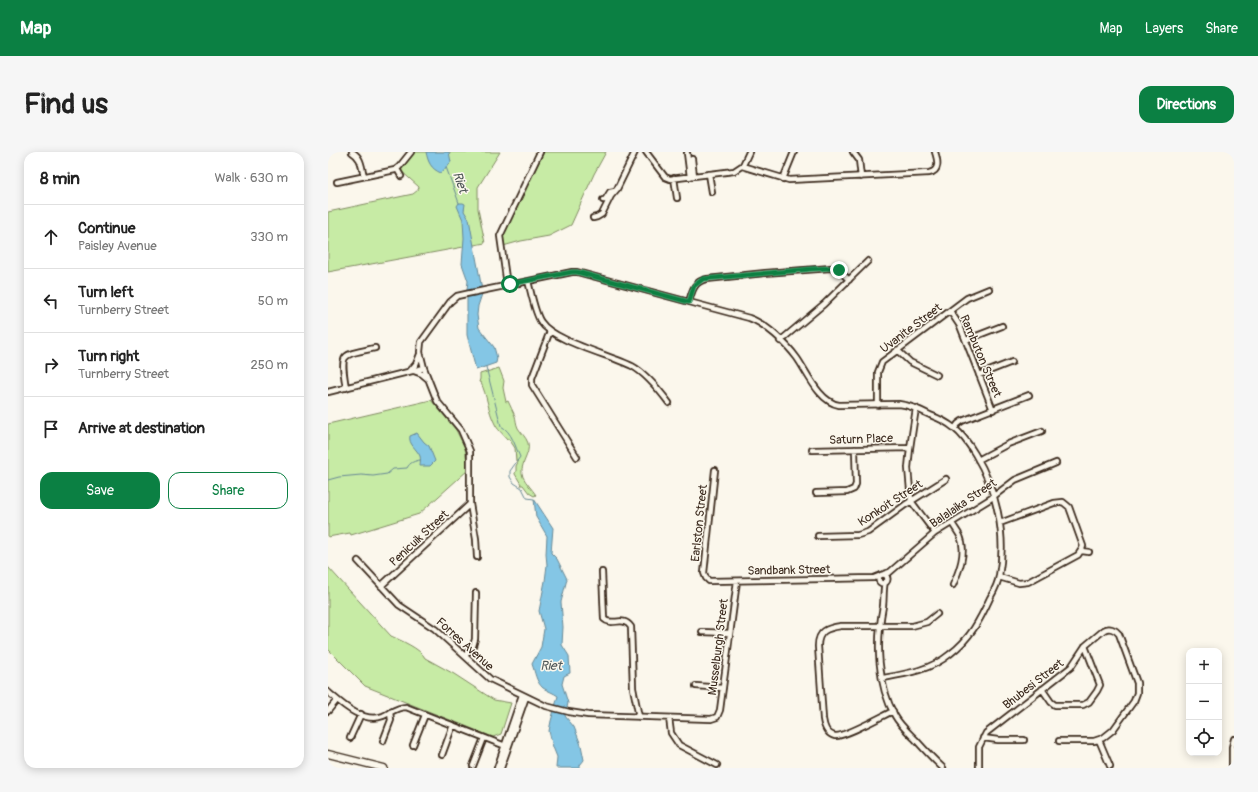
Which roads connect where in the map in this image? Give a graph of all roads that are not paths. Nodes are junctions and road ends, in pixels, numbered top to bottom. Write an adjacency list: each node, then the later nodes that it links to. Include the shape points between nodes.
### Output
1 (352, 152): 15 (street, via 360,159)
2 (411, 152): 13 (street)
3 (540, 152): 30 (street, via 500,236)
4 (635, 152): 22 (street)
5 (646, 152): 19 (street, via 666,177)
6 (749, 152): 12 (street)
7 (794, 152): 20 (street)
8 (853, 152): 18 (street, via 859,160)
9 (935, 152): 18 (street, via 938,165 933,172)
10 (687, 153): 17 (street)
11 (692, 159): 17 (street)
12 (742, 166): 14 (street, via 734,171); 20 (street)
13 (396, 169): 15 (street); 16 (street)
14 (709, 174): 17 (street); 23 (street)
15 (364, 176): 21 (street)
16 (401, 176)
17 (692, 176): 19 (street)
18 (861, 176): 20 (street)
19 (674, 178): 24 (street)
20 (783, 179)
21 (337, 182)
22 (615, 190): 25 (street); 26 (street, via 602,214)
23 (712, 192)
24 (677, 198)
25 (603, 200)
26 (593, 218)
27 (868, 262): 28 (street)
28 (849, 280): 32 (street, via 840,271 831,268 707,279 695,285); 37 (street)
29 (528, 281): 30 (street); 32 (street, via 577,272); 35 (street, via 539,320)
30 (507, 285): 40 (street, via 457,296 421,342)
31 (989, 289): 33 (street, Uvanite Street, via 969,297)
32 (689, 302): 37 (street, via 757,322 767,327)
33 (950, 311): 36 (street, Rambuton Street); 39 (street, Uvanite Street)
34 (1002, 326): 36 (street)
35 (550, 331): 50 (street, via 633,367 659,390); 59 (street, via 532,385)
36 (966, 340): 45 (street, Rambuton Street)
37 (780, 341): 51 (street, via 796,357 810,380 829,401 839,405)
38 (375, 348): 47 (street, via 344,357 342,362)
39 (897, 350): 44 (street, via 910,362); 51 (street, Uvanite Street, via 878,368)
40 (421, 354): 42 (street); 43 (street)
41 (1012, 362): 45 (street)
42 (424, 368): 43 (street); 46 (street)
43 (411, 371): 46 (street); 47 (street)
44 (937, 375)
45 (979, 375): 53 (street, Rambuton Street)
46 (428, 379): 67 (street, via 440,405 461,430 468,444)
47 (346, 388): 48 (street)
48 (328, 392)
49 (1029, 395): 53 (street)
50 (669, 403)
51 (878, 405): 52 (street, via 899,404)
52 (916, 408): 54 (street); 56 (street)
53 (993, 410): 54 (street, via 960,423)
54 (955, 428): 60 (street)
55 (1042, 431): 60 (street, via 1008,444)
56 (910, 448): 57 (street, Saturn Place); 66 (street, via 908,468)
57 (855, 449): 58 (street, Saturn Place); 64 (street, via 854,489 847,492)
58 (812, 450)
59 (577, 457)
60 (978, 460): 65 (street)
61 (1056, 464): 65 (street, Balalaika Street, via 1015,480)
62 (714, 470): 78 (street, Earlston Street, via 704,573)
63 (946, 479): 66 (street, Konkoit Street)
64 (816, 493)
65 (994, 496): 68 (street, Balalaika Street); 69 (street)
66 (911, 501): 70 (street); 71 (street, Konkoit Street, via 864,533)
67 (470, 504): 74 (street, via 476,532); 82 (street, Penicuik Street)
68 (952, 523): 70 (street, Balalaika Street); 81 (street, via 960,537 962,548 960,568)
69 (1000, 523): 72 (street, via 1063,502 1071,511 1082,540); 77 (street)
70 (935, 533): 79 (street, Balalaika Street)
71 (818, 536)
72 (1082, 551): 73 (street); 77 (street, via 1028,582 1019,583)
73 (1089, 552)
74 (477, 557)
75 (358, 561): 82 (street, Forres Avenue)
76 (602, 572): 103 (street, via 604,619 608,622 625,622 631,627 633,692)
77 (999, 577): 90 (street, via 979,622 960,646 932,665 910,673)
78 (706, 578): 80 (street, Sandbank Street, via 712,581)
79 (883, 580): 80 (street, Sandbank Street, via 874,578); 85 (street, via 884,597)
80 (737, 581): 87 (street, Musselburgh Street)
81 (953, 585)
82 (382, 586): 89 (street, Forres Avenue, via 400,605 435,629)
83 (476, 593): 89 (street, via 475,639)
84 (937, 614): 85 (street, via 927,622 912,626)
85 (879, 625): 90 (street, via 879,657); 98 (street, via 836,627 820,634 818,646 824,726 830,734 840,735)
86 (702, 632): 87 (street)
87 (730, 633): 92 (street, Musselburgh Street)
88 (1086, 646): 93 (street, Bhubesi Street, via 1071,667); 93 (street, via 1100,685 1089,702 1083,705 1056,704); 112 (street, Bhubesi Street, via 1105,630 1116,630 1137,683 1137,693 1132,704 1113,730)
89 (465, 656): 95 (street, Forres Avenue, via 490,680)
90 (883, 678): 98 (street)
91 (696, 686): 92 (street)
92 (723, 688): 101 (street, Musselburgh Street)
93 (1042, 689): 108 (street, Bhubesi Street, via 989,730)
94 (328, 692): 96 (street)
95 (524, 696): 103 (street, Forres Avenue, via 551,708 566,711 588,715); 115 (street)
96 (337, 700): 97 (street); 100 (street, via 348,709)
97 (328, 711)
98 (893, 711): 124 (street, via 904,727)
99 (390, 712): 100 (street, via 376,718); 102 (street, via 406,707); 113 (street, via 391,720)
100 (361, 714): 106 (street)
101 (718, 714): 104 (street, Forres Avenue, via 711,719)
102 (425, 715): 105 (street); 114 (street)
103 (639, 717): 104 (street, Forres Avenue)
104 (668, 718): 118 (street, via 671,733 679,745)
105 (453, 725): 107 (street); 117 (street)
106 (350, 738)
107 (484, 738): 115 (street); 119 (street)
108 (983, 738): 110 (street); 125 (street, via 979,747)
109 (1234, 739): 126 (street)
110 (1024, 740)
111 (1059, 740): 112 (street)
112 (1099, 740): 120 (street)
113 (383, 741)
114 (413, 745)
115 (506, 746): 122 (street); 123 (street)
116 (328, 754): 121 (street)
117 (442, 755)
118 (717, 765)
119 (473, 766)
120 (1110, 766)
121 (384, 768)
122 (497, 768)
123 (501, 768)
124 (942, 768)
125 (979, 768)
126 (1232, 768)

